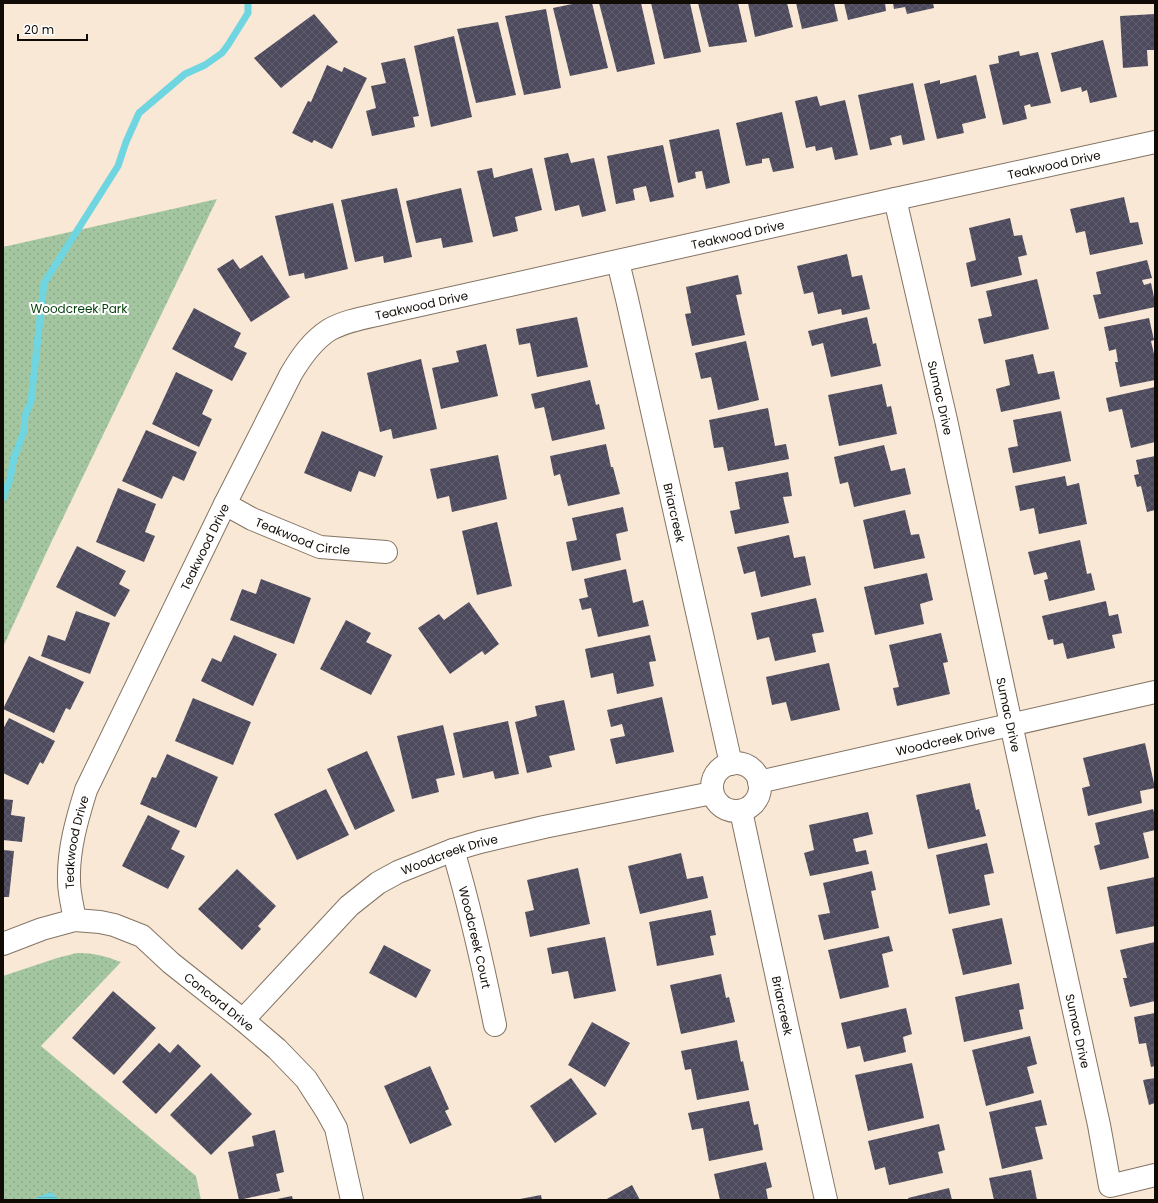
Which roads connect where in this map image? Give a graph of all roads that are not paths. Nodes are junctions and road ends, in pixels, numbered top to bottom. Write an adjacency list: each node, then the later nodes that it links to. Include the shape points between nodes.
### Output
1 (1155, 142): 2 (street, Teakwood Drive)
2 (895, 199): 3 (street, Teakwood Drive); 7 (street, Sumac Drive, via 948,427)
3 (618, 262): 4 (street, Teakwood Drive, via 347,322 330,330 302,354); 8 (street, Briarcreek)
4 (225, 504): 5 (street, Teakwood Circle, via 252,519 320,547); 13 (street, Teakwood Drive, via 86,790 71,846 69,881)
5 (386, 552)
6 (1155, 692): 7 (street, Woodcreek Drive)
7 (1011, 724): 9 (street, Woodcreek Drive); 17 (street, Sumac Drive, via 1110,1186)
8 (731, 764): 9 (street, via 742,764 750,768); 10 (street, via 716,773 712,782)
9 (759, 782): 11 (street, via 759,793 755,802)
10 (712, 793): 11 (street, via 721,807 730,811); 12 (street, Woodcreek Drive, via 544,827)
11 (741, 811): 19 (street, Briarcreek)
12 (452, 850): 15 (street, Woodcreek Drive, via 398,872 378,883 349,906); 16 (street, Woodcreek Court, via 465,891)
13 (75, 920): 14 (street, Concord Drive); 15 (street, Concord Drive, via 114,925 142,936 170,962)
14 (3, 944)
15 (243, 1020): 18 (street, Concord Drive, via 277,1049 306,1080 326,1110 336,1128)
16 (495, 1025)
17 (1155, 1175)
18 (352, 1200)
19 (826, 1200)

